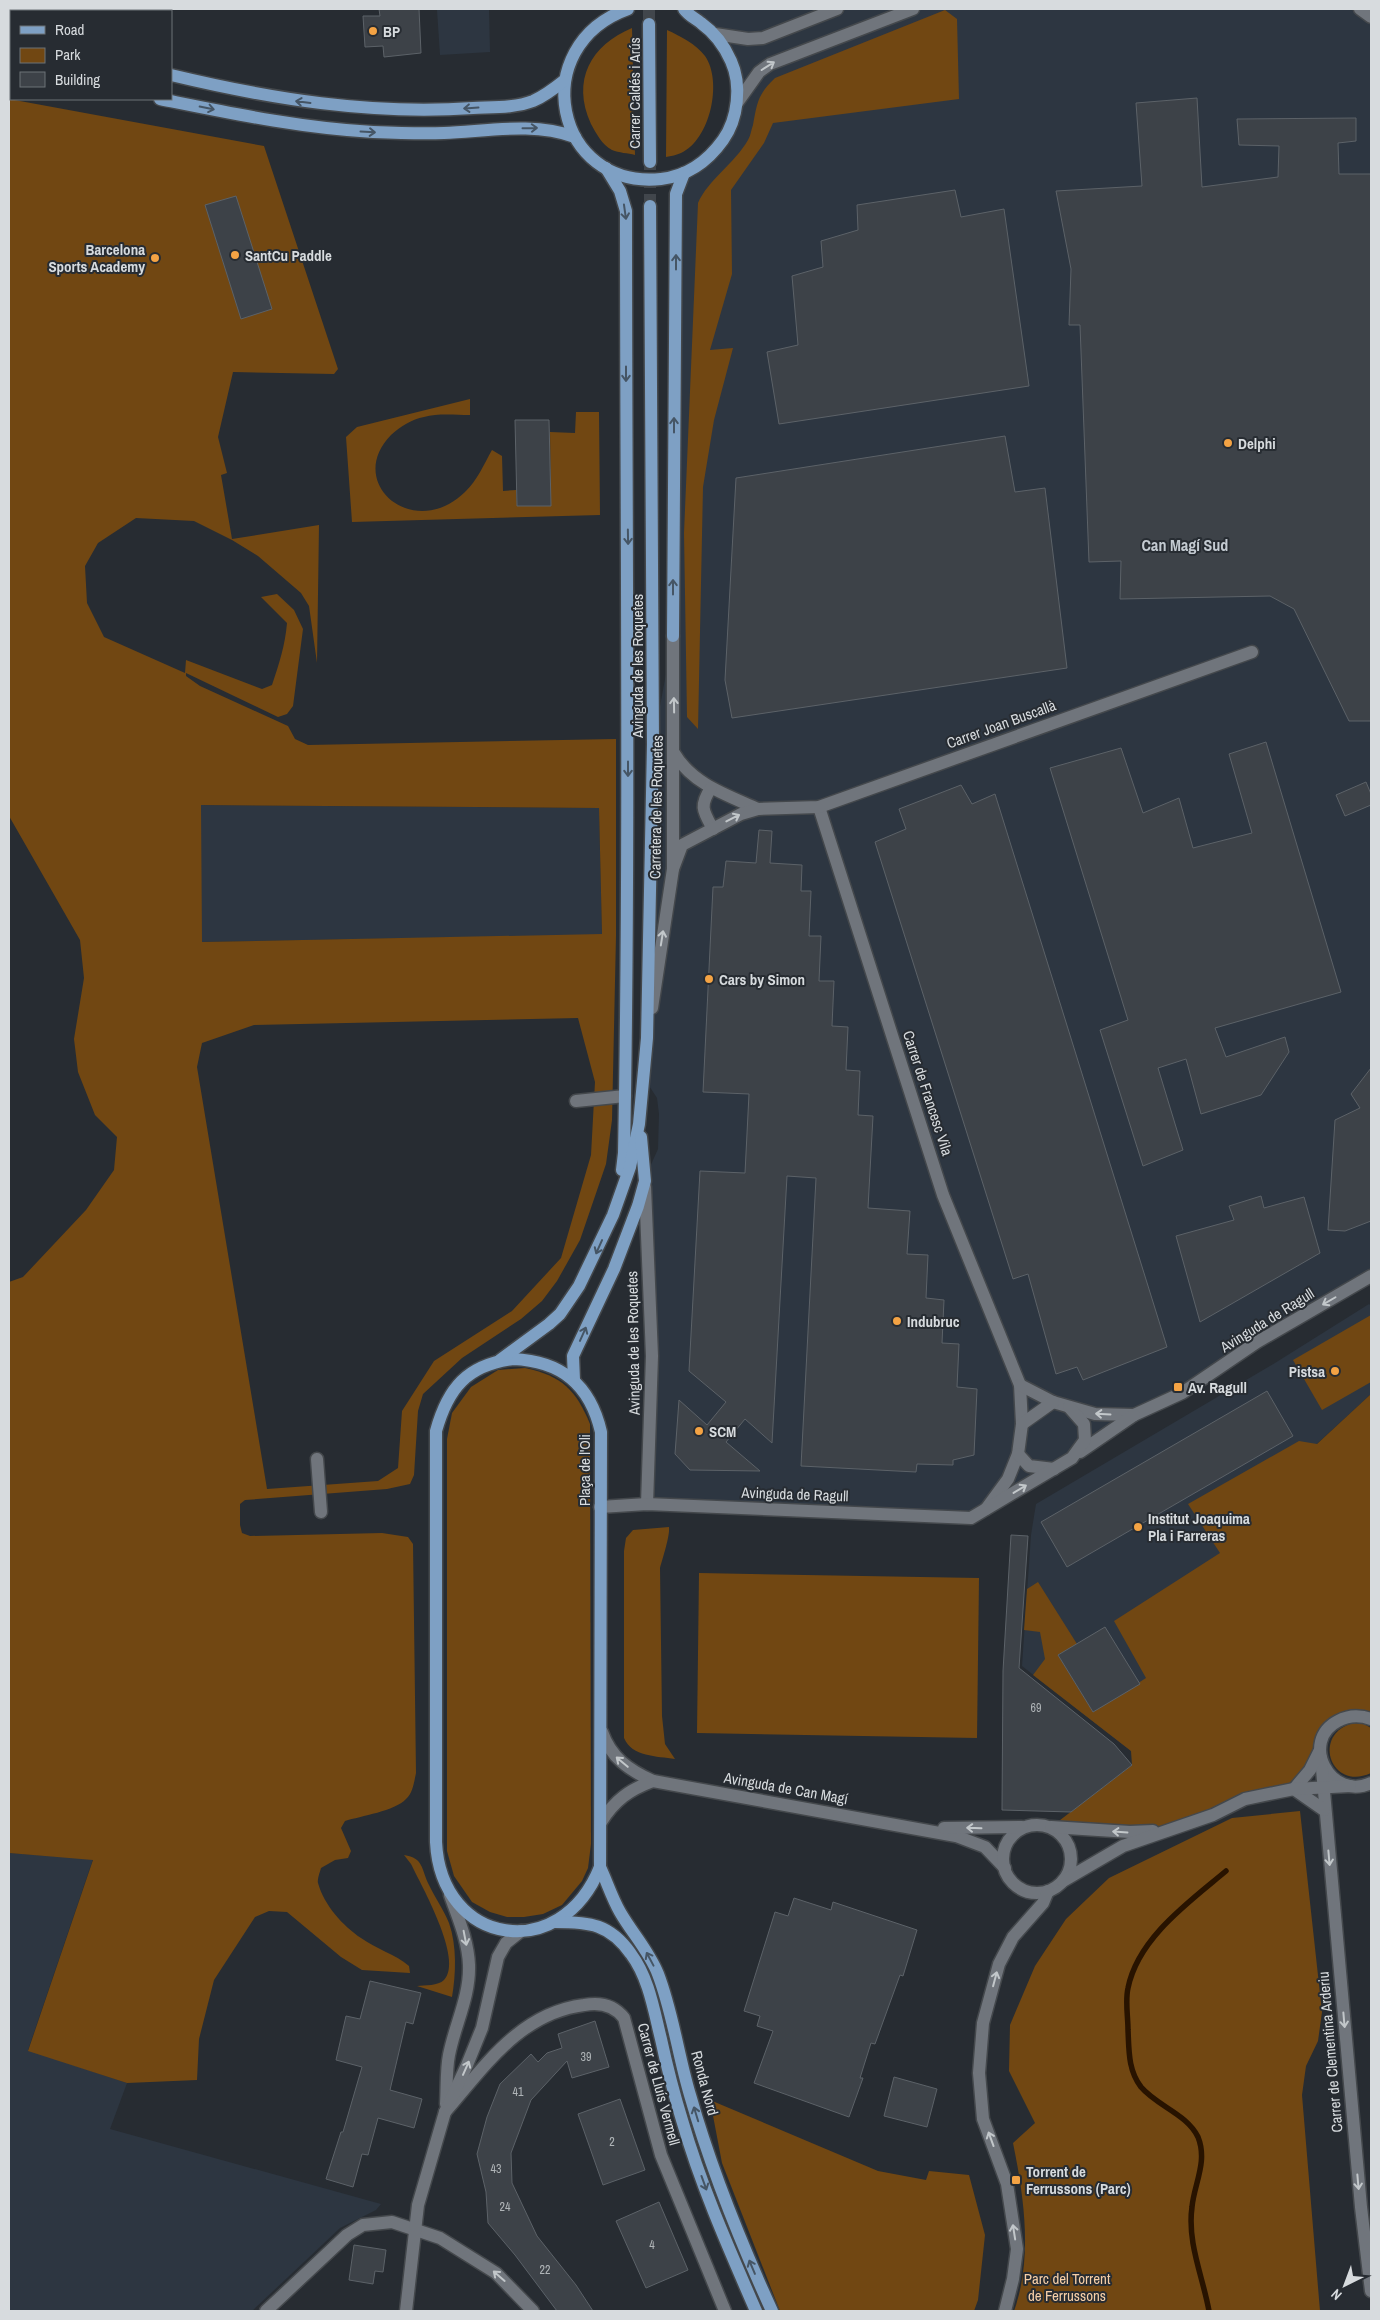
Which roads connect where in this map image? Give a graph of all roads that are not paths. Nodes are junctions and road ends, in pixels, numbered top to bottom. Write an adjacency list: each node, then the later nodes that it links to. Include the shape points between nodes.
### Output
1 (628, 9): 6 (main road)
2 (672, 9): 7 (main road)
3 (836, 9): 10 (street, via 763,38)
4 (913, 9): 14 (street, one-way to 4, via 759,72 770,64)
5 (1360, 9): 8 (street)
6 (614, 12): 12 (main road, via 578,47)
7 (686, 12): 10 (main road)
8 (1371, 17)
9 (649, 24): 16 (main road, Carrer Caldés i Arús)
10 (715, 34): 14 (main road, via 733,63 738,87)
11 (172, 75): 12 (main road, one-way to 11, via 551,92 524,103 402,110 281,99)
12 (564, 80): 15 (main road, via 565,108)
13 (165, 100): 15 (main road, one-way to 15, via 332,129 414,133 535,128)
14 (737, 103): 18 (main road, via 732,122 717,148 703,163)
15 (575, 137): 17 (main road)
16 (650, 162)
17 (606, 168): 18 (main road, via 642,180); 29 (main road, one-way to 29, via 620,191 626,211 629,632)
18 (684, 173): 20 (main road, one-way to 18, via 676,204)
19 (650, 206): 28 (main road, Avinguda de les Roquetes, via 654,744)
20 (673, 636): 22 (street, Carretera de les Roquetes, one-way to 20)
21 (1252, 652): 24 (street, Carrer Joan Buscallà)
22 (674, 753): 23 (street, Carrer Joan Buscallà, via 680,764); 27 (street, Carretera de les Roquetes)
23 (711, 788): 25 (street, Carrer Joan Buscallà); 26 (street, via 703,800 704,813)
24 (818, 807): 25 (street, Carrer Joan Buscallà); 37 (street, Carrer de Francesc Vila, via 943,1195)
25 (758, 809): 26 (street, Carrer Joan Buscallà, one-way to 25)
26 (713, 829): 27 (street, Carrer Joan Buscallà, via 682,845)
27 (673, 869): 28 (street, Carretera de les Roquetes, one-way to 27)
28 (647, 1038): 31 (main road, Avinguda de les Roquetes)
29 (625, 1096): 30 (street); 33 (main road, via 624,1153)
30 (576, 1101)
31 (640, 1124): 32 (main road, Avinguda de les Roquetes); 33 (main road, Avinguda de les Roquetes)
32 (644, 1181): 36 (main road, Avinguda de les Roquetes, one-way to 32, via 573,1356 630,1231); 46 (street, Avinguda de les Roquetes, via 652,1356)
33 (618, 1202): 35 (main road, Avinguda de les Roquetes, one-way to 35, via 596,1255 570,1300 543,1329)
34 (1369, 1280): 40 (street, Avinguda de Ragull, one-way to 40, via 1257,1342 1182,1393)
35 (498, 1361): 36 (main road, Plaça de l'Oli, via 544,1363); 68 (main road, Plaça de l'Oli, via 478,1368 455,1388 442,1408 436,1431 436,1842 440,1869)
36 (574, 1380): 47 (main road, Plaça de l'Oli, via 595,1410 601,1432)
37 (1020, 1384): 38 (street); 41 (street, Carrer de Francesc Vila)
38 (1053, 1402): 39 (street); 41 (street)
39 (1069, 1407): 40 (street, one-way to 39, via 1095,1414); 43 (street, via 1084,1424 1085,1440)
40 (1134, 1415): 43 (street)
41 (1022, 1424): 42 (street)
42 (1018, 1454): 45 (street, via 1029,1466); 48 (street, via 1008,1479)
43 (1072, 1458): 45 (street)
44 (317, 1459): 49 (street)
45 (1054, 1469): 48 (street, one-way to 45)
46 (648, 1504): 47 (street, Avinguda de Ragull); 48 (street, Avinguda de Ragull, via 971,1518)
47 (600, 1507): 51 (main road, Plaça de l'Oli)
48 (986, 1509)
49 (321, 1512)
50 (1371, 1719): 52 (street, via 1356,1716 1334,1723 1322,1738)
51 (602, 1732): 53 (street, Avinguda de Can Magí, one-way to 51, via 621,1763 611,1752); 59 (main road, Plaça de l'Oli)
52 (1321, 1754): 55 (street, via 1332,1778); 56 (street, Carrer de Clementina Arderiu); 57 (street)
53 (654, 1781): 59 (street, via 619,1798); 61 (street, Avinguda de Can Magí)
54 (1371, 1783): 55 (street)
55 (1350, 1786): 56 (street)
56 (1323, 1788): 57 (street); 58 (street, Carrer de Clementina Arderiu)
57 (1294, 1789): 58 (street); 63 (street, via 1244,1799 1213,1815)
58 (1324, 1810): 72 (street, Carrer de Clementina Arderiu, one-way to 72)
59 (601, 1822): 64 (main road, Plaça de l'Oli)
60 (1051, 1827): 62 (street, via 1039,1824); 63 (street, one-way to 60, via 1130,1832); 66 (street, via 1060,1833 1070,1850 1071,1862)
61 (912, 1828): 62 (street, Avinguda de Can Magí, one-way to 61); 65 (street, Avinguda de Can Magí, via 956,1836 985,1847)
62 (1022, 1828): 65 (street, via 1004,1847)
63 (1168, 1829): 66 (street, via 1123,1846)
64 (600, 1867): 69 (main road, Plaça de l'Oli, via 590,1890 569,1914); 80 (main road, Ronda Nord, one-way to 64, via 705,2144 657,1972 619,1910)
65 (1005, 1868): 67 (street, via 1013,1883 1026,1891)
66 (1063, 1881): 67 (street)
67 (1048, 1891): 81 (street, one-way to 67, via 1017,2249 1007,2184 983,2119 979,2073 983,2023 999,1964 1013,1937 1043,1903)
68 (449, 1892): 70 (main road, Plaça de l'Oli, via 463,1910 477,1920 500,1929); 71 (street, one-way to 71, via 464,1934 469,1965 461,2016 449,2054)
69 (556, 1922): 70 (main road, Plaça de l'Oli); 79 (main road, one-way to 79, via 595,1924 608,1931 632,1954 642,1973 651,1996 684,2129 720,2228)
70 (521, 1931): 71 (street, one-way to 70, via 482,2028 498,1957 506,1943)
71 (445, 2112): 73 (street, via 418,2206); 78 (street, Carrer de Lluís Vermell, via 516,2034 542,2016 572,2006 600,2002 619,2011 624,2018 661,2154)
72 (1366, 2207): 74 (street, Carrer de Clementina Arderiu)
73 (416, 2230): 75 (street, via 392,2222 363,2225 347,2235); 76 (street); 77 (street, one-way to 73, via 496,2273 440,2238)
74 (1371, 2291)
75 (266, 2311)
76 (406, 2311)
77 (533, 2311)
78 (725, 2311)
79 (756, 2311)
80 (772, 2311)
81 (1005, 2311)

